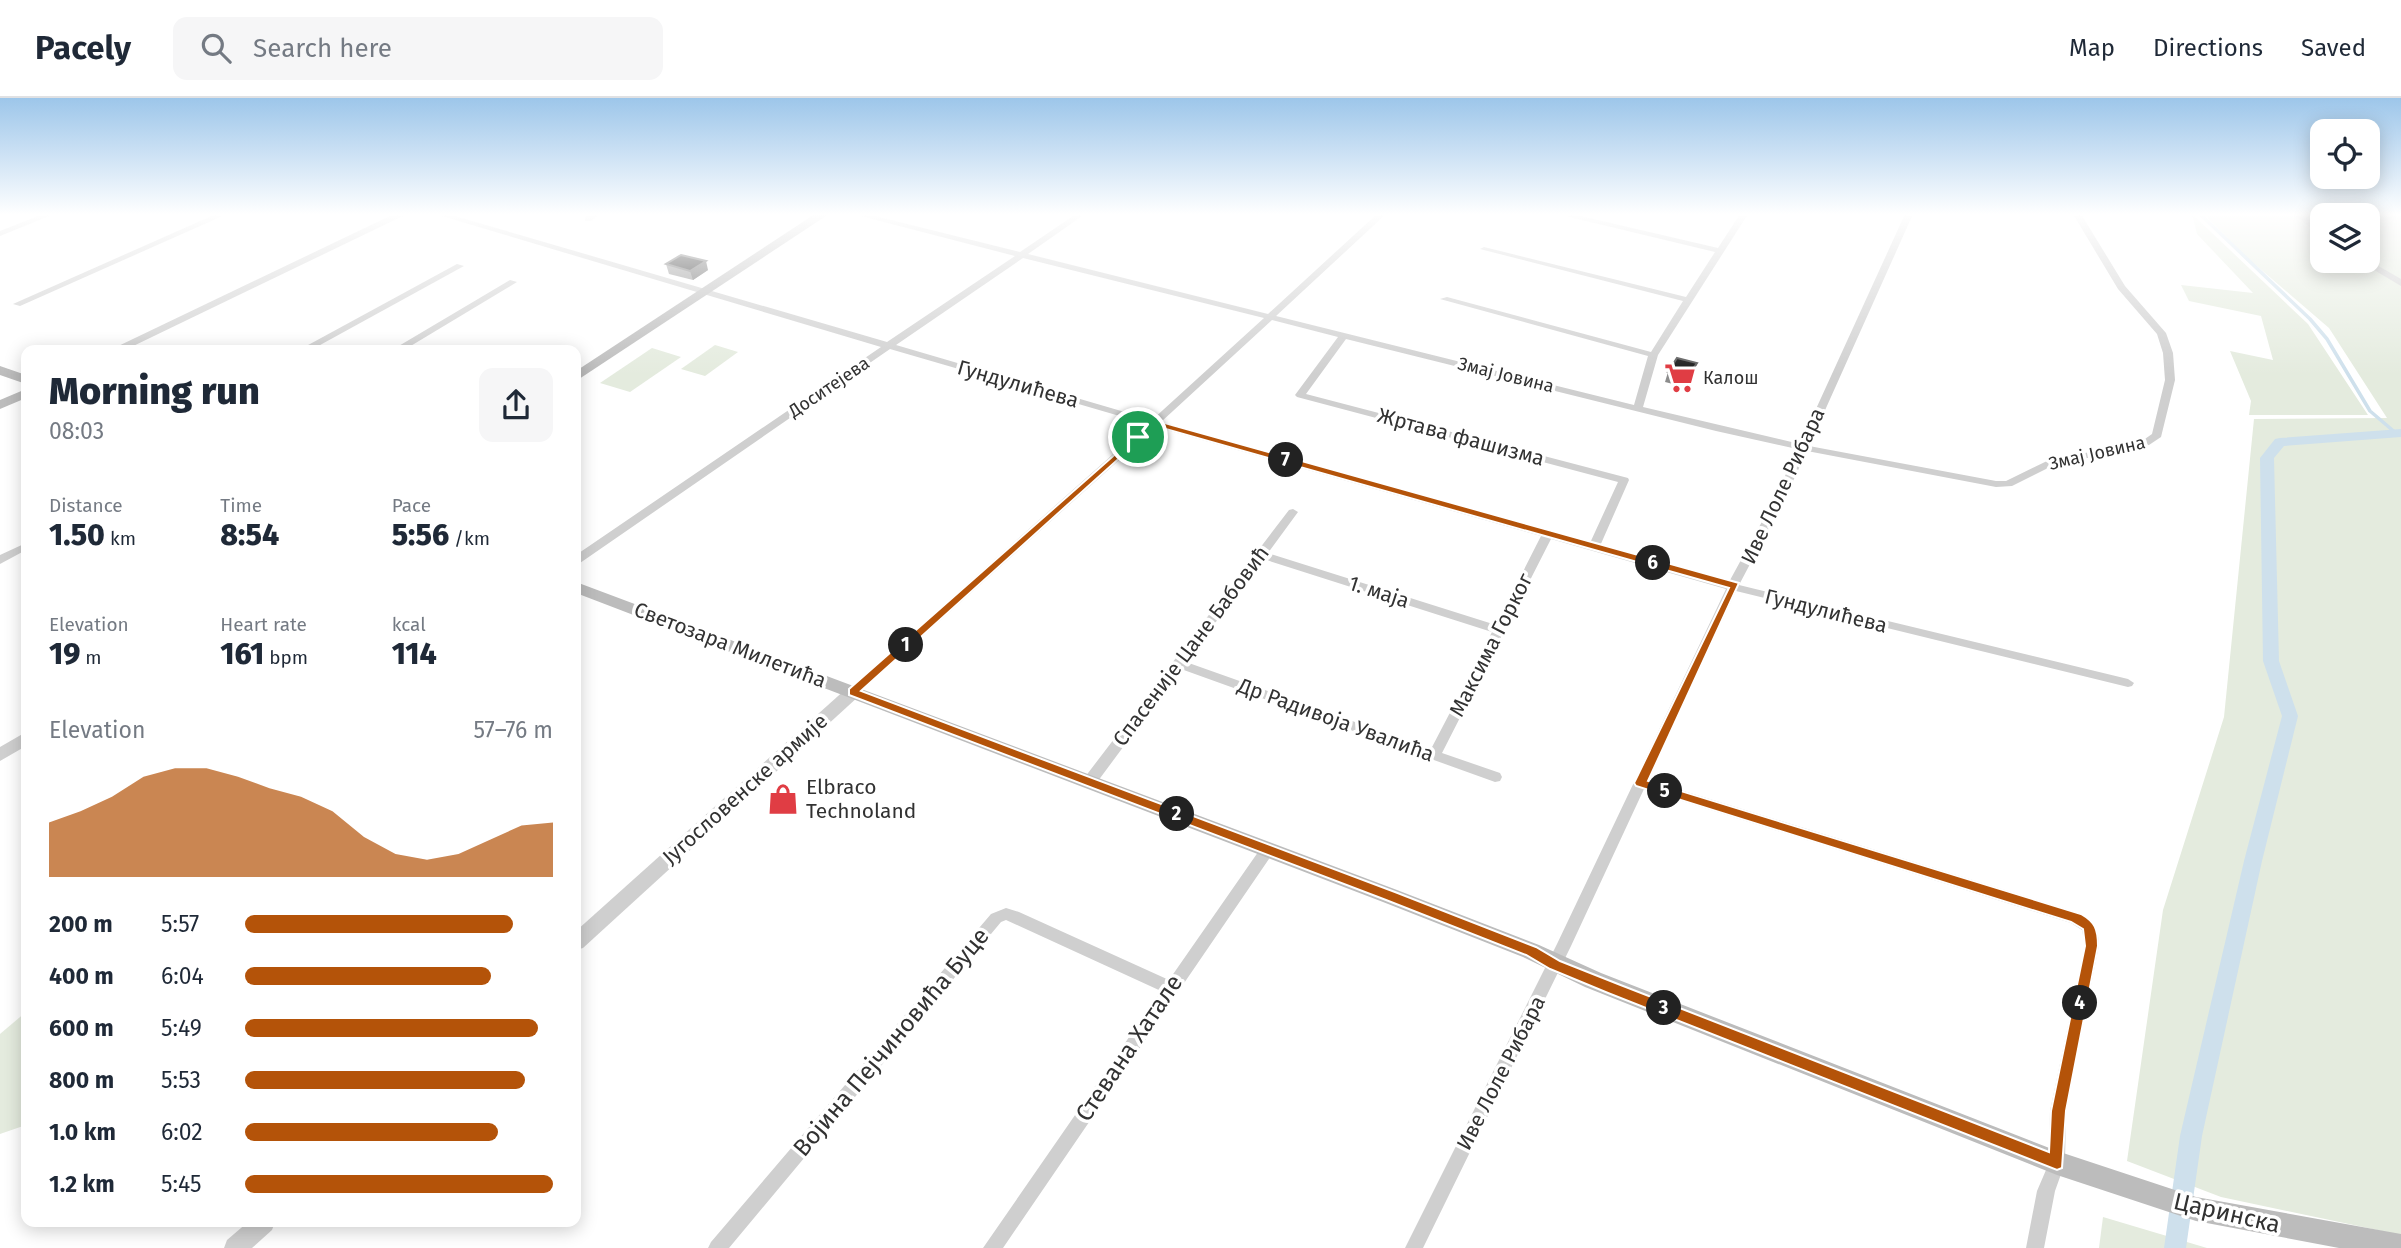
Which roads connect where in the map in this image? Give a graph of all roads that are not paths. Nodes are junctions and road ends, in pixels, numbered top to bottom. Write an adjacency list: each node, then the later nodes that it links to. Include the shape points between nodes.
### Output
1 (100, 268): 19 (street)
2 (289, 268): 22 (street)
3 (455, 268): 23 (street)
4 (625, 268): 16 (street, Гундулићева)
5 (741, 268): 16 (main road)
6 (1005, 268): 25 (street, Доситејева)
7 (1071, 268): 20 (street, Змај Јовина)
8 (1322, 268): 20 (street, Југословенске армије)
9 (1559, 268): 18 (street)
10 (1709, 268): 18 (street)
11 (1884, 268): 34 (street, Иве Лоле Рибара)
12 (2109, 268): 34 (street, Змај Јовина, via 2161,333 2168,353 2170,380 2155,438 2043,465 2002,484)
13 (2380, 271): 15 (street)
14 (513, 282): 24 (street)
15 (2401, 283)
16 (706, 291): 25 (street, Гундулићева); 28 (main road)
17 (1444, 299): 26 (street)
18 (1689, 300): 26 (street)
19 (17, 304)
20 (1270, 315): 21 (street, Змај Јовина); 33 (street, Југословенске армије)
21 (1344, 335): 32 (street, Змај Јовина); 37 (street, Жртава фашизма, via 1300,395 1624,480)
22 (127, 345)
23 (313, 345)
24 (406, 345)
25 (889, 346): 33 (street, Гундулићева); 40 (street, Доситејева)
26 (1653, 355): 32 (street)
27 (0, 370): 29 (main road)
28 (581, 374)
29 (21, 378)
30 (21, 395): 31 (main road)
31 (0, 405)
32 (1639, 408): 34 (street, Змај Јовина)
33 (1154, 423): 36 (street, Гундулићева); 47 (street, Југословенске армије)
34 (1802, 447): 42 (street, Иве Лоле Рибара)
35 (1293, 512): 39 (street, Спасеније Цане Бабовић)
36 (1548, 534): 37 (street, Гундулићева); 44 (street, Максима Горког)
37 (1594, 547): 42 (street, Гундулићева)
38 (21, 549): 41 (street)
39 (1261, 554): 44 (street, 1. маја); 45 (street, Спасеније Цане Бабовић)
40 (581, 557)
41 (0, 560)
42 (1735, 586): 46 (street, Гундулићева); 53 (street, Иве Лоле Рибара)
43 (581, 589): 47 (main road, Светозара Милетића)
44 (1499, 630): 50 (street, Максима Горког)
45 (1178, 664): 50 (street, Др Радивоја Увалића); 52 (street, Спасеније Цане Бабовић)
46 (2127, 682)
47 (853, 692): 52 (main road, Светозара Милетића); 55 (street, Југословенске армије)
48 (21, 741): 49 (street)
49 (0, 755)
50 (1434, 755): 51 (street, Др Радивоја Увалића)
51 (1495, 777)
52 (1090, 781): 54 (main road, Светозара Милетића)
53 (1641, 783): 56 (street, Иве Лоле Рибара); 58 (street, via 1968,883 2088,925 2092,946 2058,1111)
54 (1268, 849): 56 (main road, Светозара Милетића, via 1531,951); 57 (street, Стевана Хатале)
55 (581, 937)
56 (1555, 965): 58 (main road, Светозара Милетића); 64 (street, Иве Лоле Рибара)
57 (1170, 988): 62 (street, Војина Пејчиновића Буце, via 1014,916 996,918); 63 (street, Стевана Хатале)
58 (2057, 1163): 60 (main road, Царинска, via 2196,1209); 65 (street, via 2046,1191)
59 (258, 1227): 61 (street)
60 (2401, 1247)
61 (235, 1248)
62 (717, 1248)
63 (992, 1248)
64 (1414, 1248)
65 (2035, 1248)

